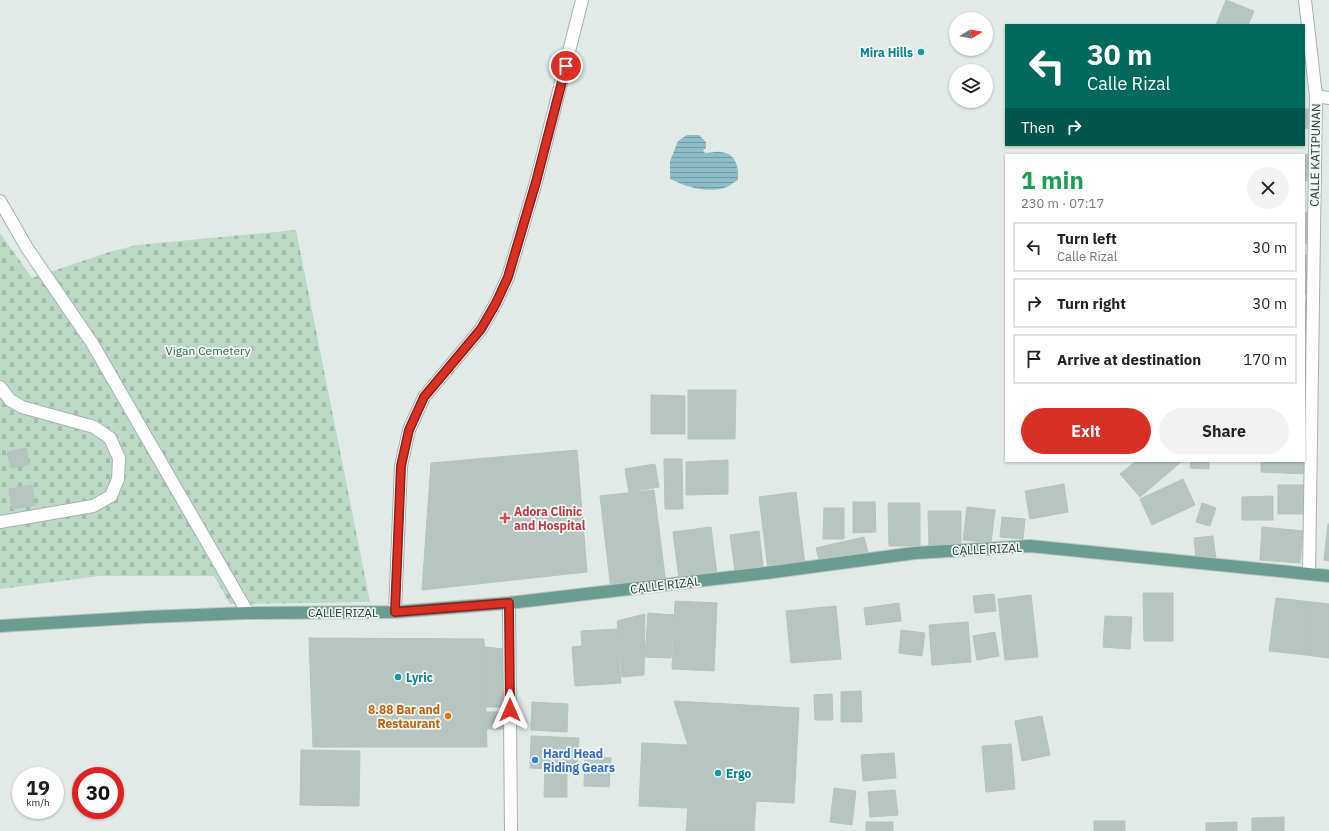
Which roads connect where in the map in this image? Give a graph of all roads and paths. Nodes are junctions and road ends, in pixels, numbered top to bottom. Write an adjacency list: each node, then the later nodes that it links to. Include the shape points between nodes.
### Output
1 (582, 0): 11 (street, via 536,182 508,277 481,329 424,397 409,430 401,466)
2 (1305, 0): 3 (street, CALLE KATIPUNAN)
3 (1316, 96): 4 (street); 8 (street, CALLE KATIPUNAN)
4 (1329, 98)
5 (0, 201): 12 (street, via 26,248 92,343)
6 (0, 387): 7 (street, via 10,400 22,408 94,427 110,438 118,458 118,479 111,496 93,506)
7 (0, 522)
8 (1309, 574): 9 (main road, CALLE RIZAL); 10 (main road, CALLE RIZAL, via 1030,546 916,553)
9 (1329, 576)
10 (509, 603): 11 (main road, CALLE RIZAL); 14 (street)
11 (395, 612): 12 (main road, CALLE RIZAL)
12 (248, 613): 13 (main road, CALLE RIZAL)
13 (0, 626)
14 (511, 831)

